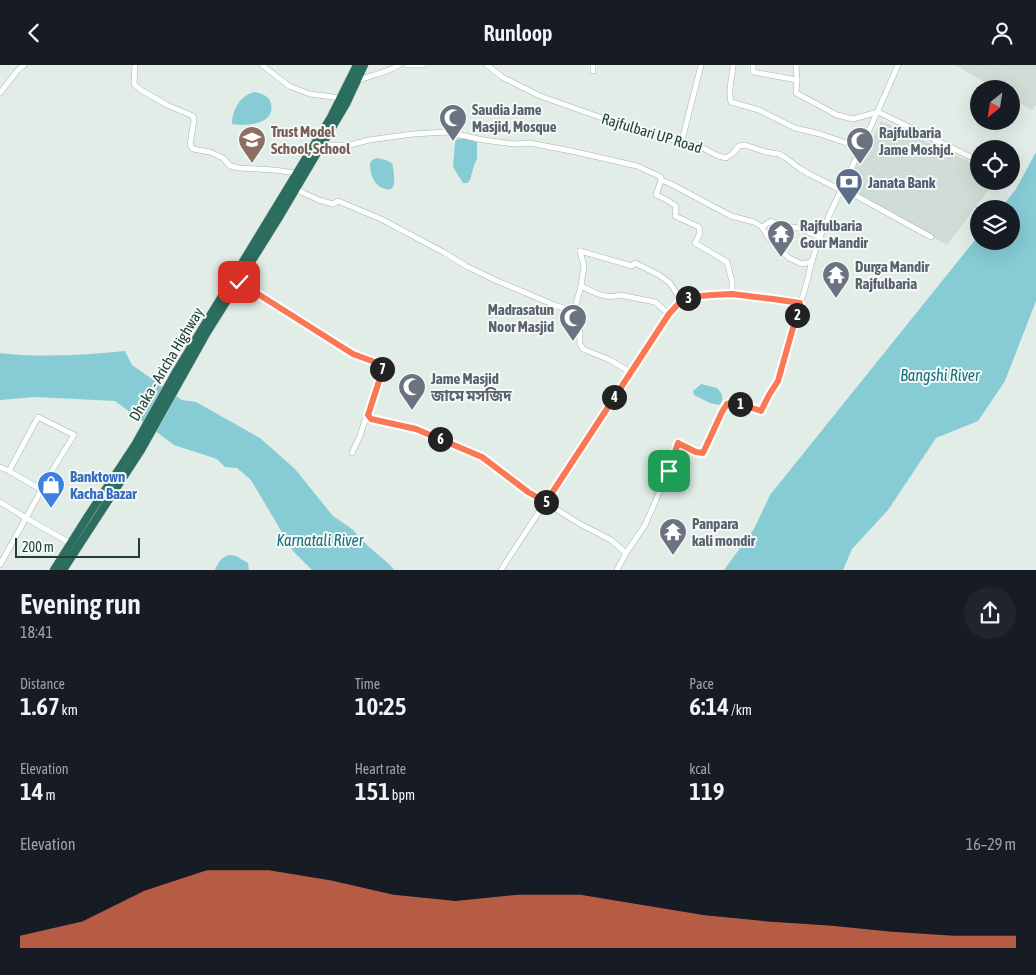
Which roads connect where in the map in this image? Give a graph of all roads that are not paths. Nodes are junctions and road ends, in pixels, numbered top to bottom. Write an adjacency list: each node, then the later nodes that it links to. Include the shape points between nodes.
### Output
1 (24, 65): 17 (street)
2 (135, 65): 24 (street, via 134,84 167,105 193,116 190,145 193,149 210,152 234,167)
3 (262, 65): 18 (street, via 289,86 310,94)
4 (357, 65): 18 (highway, Dhaka - Aricha Highway)
5 (364, 65): 16 (highway, Dhaka - Aricha Highway)
6 (399, 65): 16 (street)
7 (407, 65): 8 (street)
8 (423, 65)
9 (487, 65): 20 (street, Rajfulbari UP Road, via 502,77 540,96 642,131)
10 (701, 65): 20 (street)
11 (733, 65): 22 (street, via 731,102 759,110 795,129)
12 (753, 65): 15 (street, via 753,72)
13 (796, 65): 15 (street)
14 (898, 65): 19 (street)
15 (797, 80): 19 (street, via 796,93 837,115 853,119)
16 (356, 81): 21 (highway, Dhaka - Aricha Highway)
17 (0, 93)
18 (341, 98): 24 (highway, Dhaka - Aricha Highway)
19 (878, 112): 22 (street); 23 (street)
20 (682, 141): 27 (street, Rajfulbari UP Road, via 726,158 739,146 745,145 779,154 809,174)
21 (322, 145): 25 (street, via 350,145 413,134 447,132 482,140 530,143 576,152 636,167 659,175); 26 (highway, Dhaka - Aricha Highway)
22 (861, 148): 27 (street)
23 (970, 157)
24 (297, 173): 39 (highway, Dhaka - Aricha Highway)
25 (661, 180): 28 (street, via 731,216); 34 (street, via 656,195 676,206 675,216 699,227 695,243 727,262)
26 (295, 189): 32 (highway, Dhaka - Aricha Highway); 37 (street, via 333,204 338,201 381,219 466,266)
27 (841, 189): 29 (street); 30 (street)
28 (762, 227): 30 (street, via 770,221 808,231); 31 (street, via 789,258 802,264)
29 (931, 237)
30 (820, 238): 31 (street)
31 (811, 263): 36 (street)
32 (239, 282): 39 (highway, Dhaka - Aricha Highway); 41 (street, via 353,354 380,364 383,369)
33 (581, 286): 35 (street, via 584,266 580,251 646,268 670,283); 37 (street, via 575,308); 38 (street, via 607,297 620,295 655,302)
34 (732, 294): 35 (street, via 690,297); 36 (street)
35 (681, 301): 38 (street)
36 (800, 303): 50 (street, via 778,381 761,411 735,402 727,404 703,453 678,443 645,525)
37 (578, 314): 40 (street, via 582,349 610,360)
38 (669, 314): 40 (street)
39 (181, 372): 49 (highway, Dhaka - Aricha Highway, via 138,447 88,515)
40 (630, 373): 47 (street)
41 (368, 415): 42 (street); 47 (street, via 371,419 416,429 482,457)
42 (352, 453)
43 (0, 467): 44 (street)
44 (8, 471): 45 (street); 45 (street, via 38,417 74,435)
45 (42, 490): 48 (street)
46 (0, 502): 48 (street)
47 (546, 502): 50 (street, via 611,540); 54 (street)
48 (26, 518): 49 (street); 51 (street)
49 (74, 545): 52 (highway, Dhaka - Aricha Highway); 53 (highway, Dhaka - Aricha Highway)
50 (626, 553): 55 (street)
51 (0, 565)
52 (54, 570)
53 (63, 570)
54 (501, 570)
55 (617, 570)

